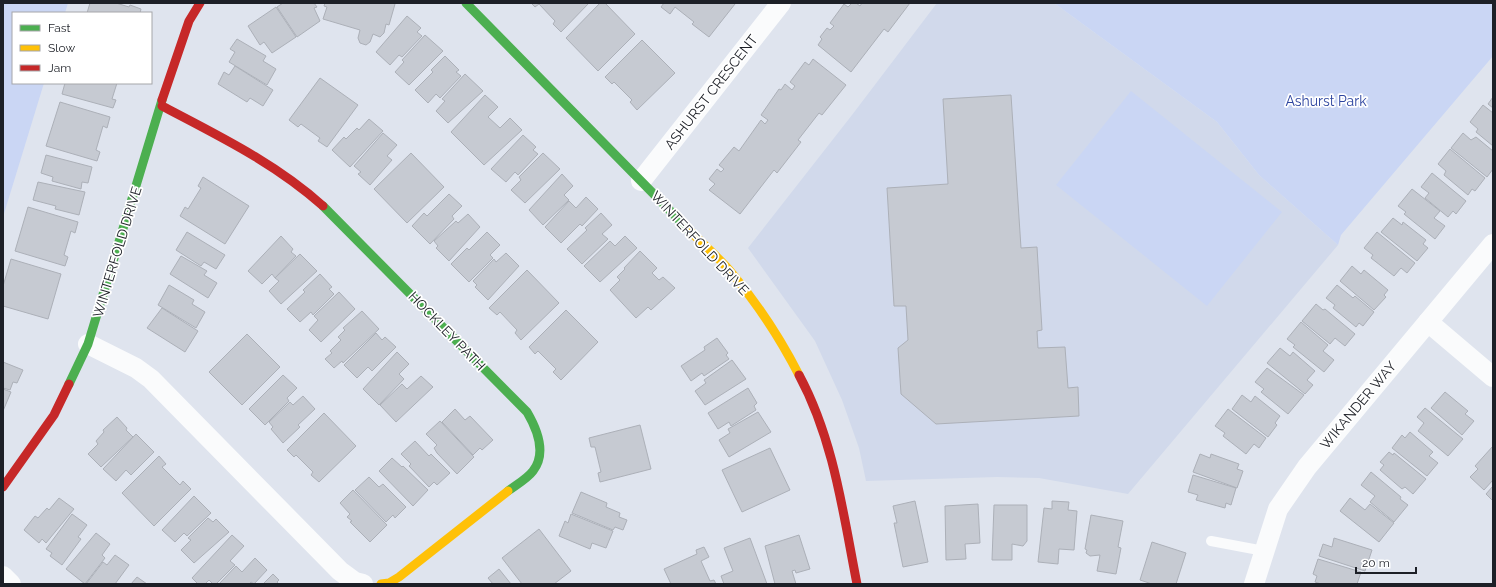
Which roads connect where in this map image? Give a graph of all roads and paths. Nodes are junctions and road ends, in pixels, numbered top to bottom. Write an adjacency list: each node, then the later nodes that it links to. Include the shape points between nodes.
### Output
1 (200, 3): 4 (street, WINTERFOLD DRIVE, via 189,21)
2 (466, 3): 5 (street, WINTERFOLD DRIVE)
3 (781, 3): 5 (street, ASHURST CRESCENT)
4 (162, 106): 8 (street, WINTERFOLD DRIVE); 16 (street, HOCKLEY PATH, via 285,174 310,194 335,216 527,412 535,425 540,437 537,461 533,470 398,577)
5 (641, 181): 17 (street, WINTERFOLD DRIVE, via 737,280 771,325 794,364 830,452)
6 (1493, 244): 7 (street, WIKANDER WAY)
7 (1428, 322): 9 (street); 12 (street, WIKANDER WAY, via 1307,467 1278,509)
8 (88, 344): 10 (street, WINTERFOLD DRIVE, via 54,415); 15 (street, via 136,368 151,380 340,571 355,582)
9 (1493, 377)
10 (3, 487)
11 (1211, 540): 12 (lane)
12 (1264, 551): 18 (street, WIKANDER WAY)
13 (3, 576): 14 (street)
14 (11, 584)
15 (363, 584)
16 (381, 584)
17 (856, 584)
18 (1254, 584)

